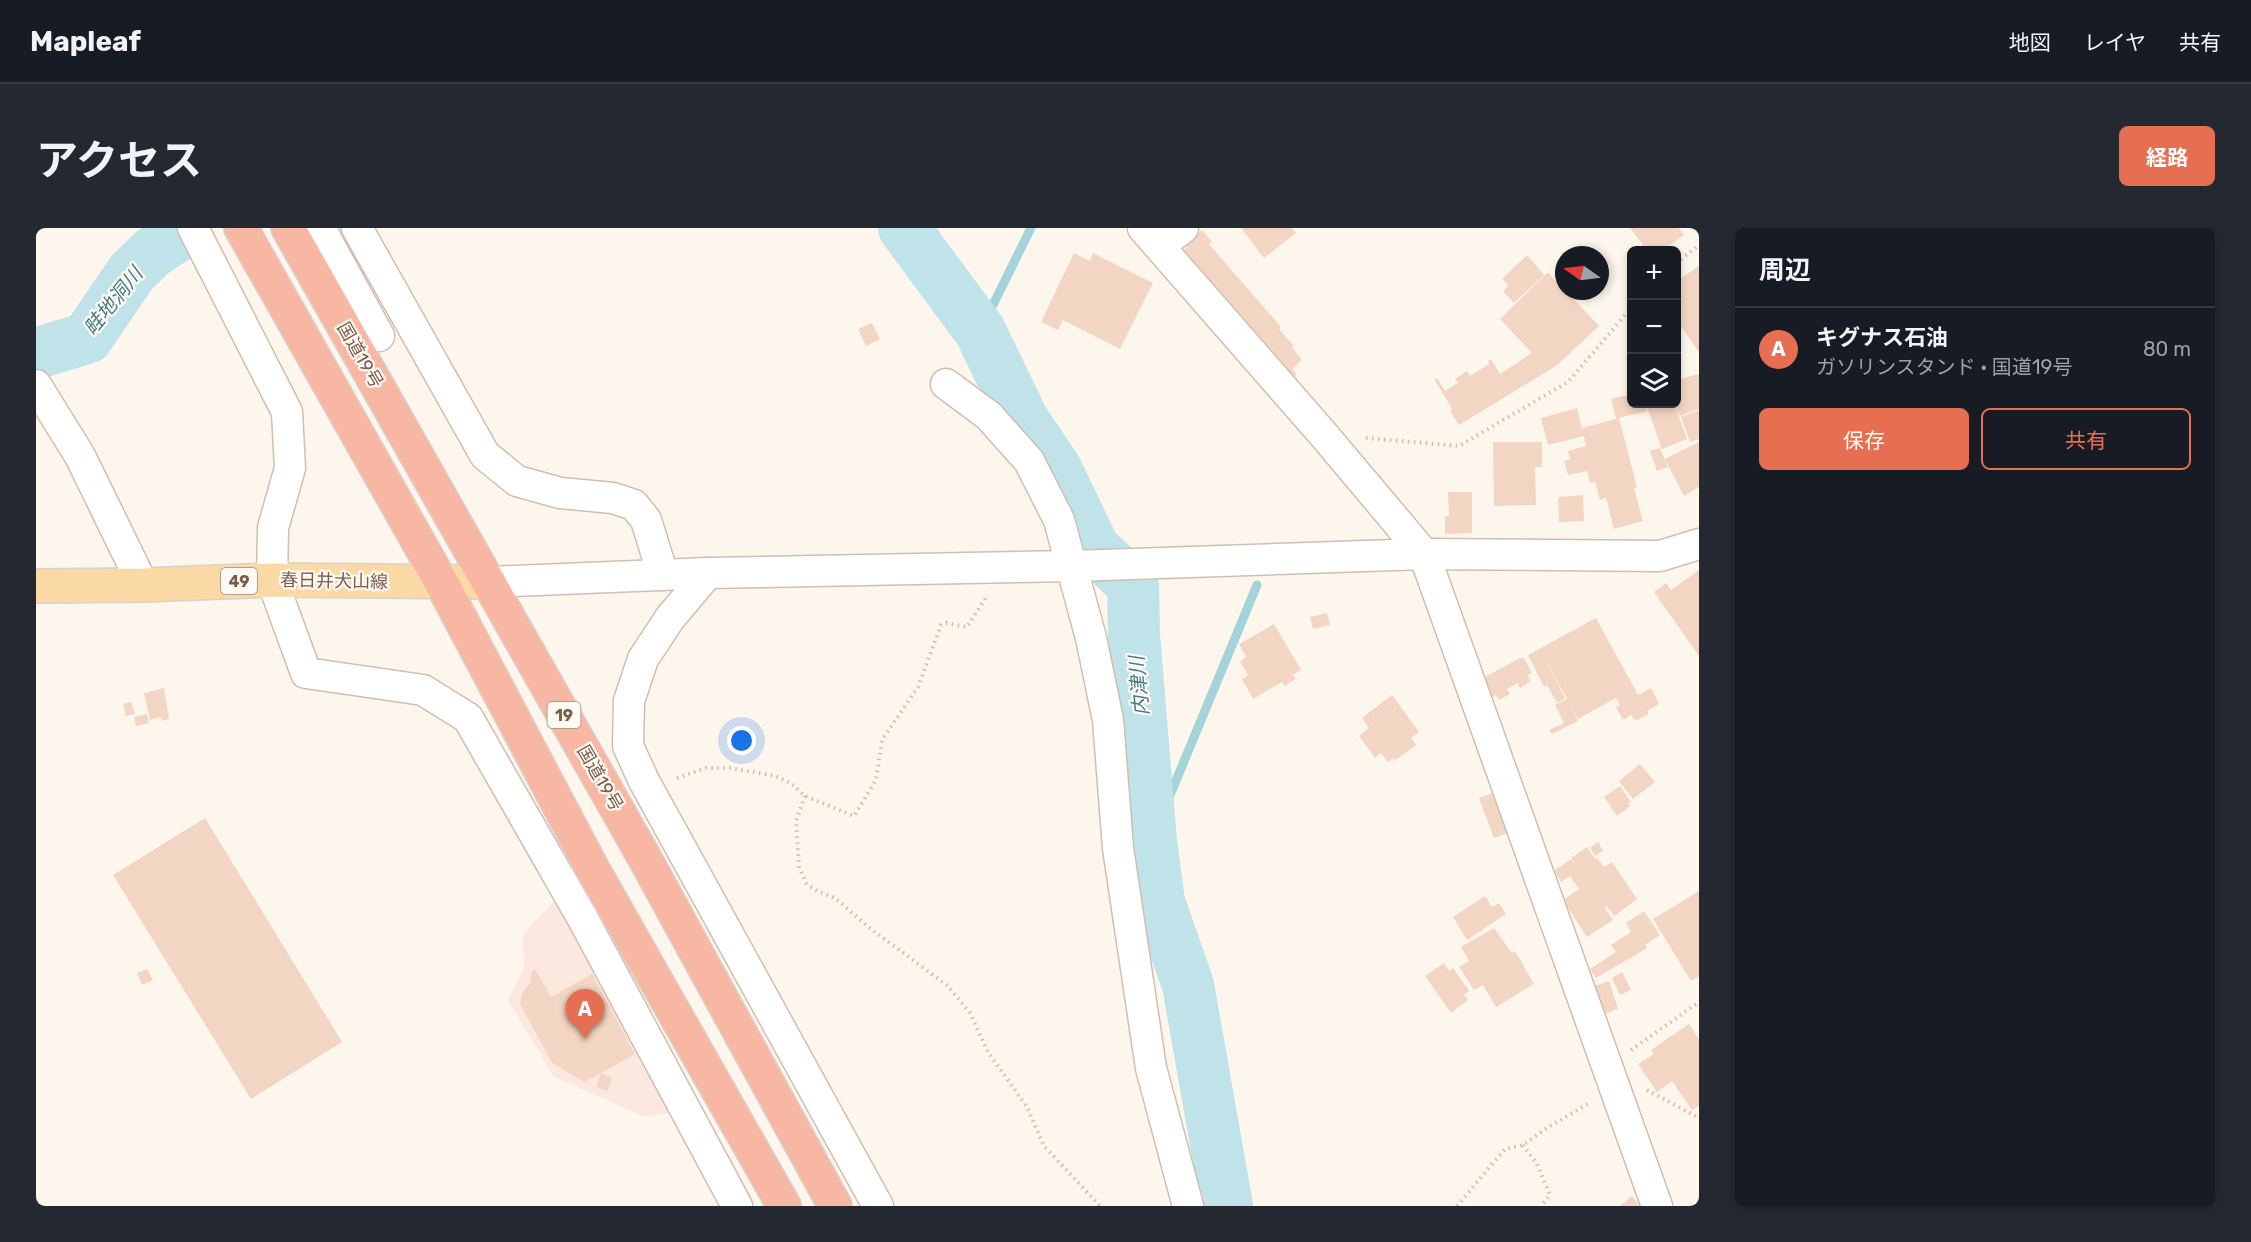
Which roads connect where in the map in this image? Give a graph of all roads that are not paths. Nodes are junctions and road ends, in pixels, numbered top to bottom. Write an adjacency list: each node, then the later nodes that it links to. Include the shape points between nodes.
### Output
1 (193, 228): 16 (street, via 287,412 290,468 273,528)
2 (241, 228): 17 (highway, 19)
3 (288, 228): 18 (highway, 国道19号 / 19)
4 (320, 228): 8 (street)
5 (357, 228): 15 (street, via 485,455 517,481 560,493 613,498 634,505 646,520)
6 (1183, 228): 7 (street)
7 (1151, 237): 12 (street)
8 (379, 336)
9 (946, 384): 13 (street, via 989,416 1029,461 1059,520)
10 (36, 385): 19 (street, via 80,456)
11 (1699, 544): 12 (street, via 1660,556)
12 (1424, 554): 13 (street); 26 (street, via 1621,1078)
13 (1071, 566): 14 (street); 25 (street, via 1108,720 1118,848 1151,1068)
14 (708, 573): 15 (street); 24 (street, via 670,618 643,659 629,701 628,746)
15 (663, 575): 18 (street)
16 (272, 580): 17 (main road, 春日井犬山線 / 49); 19 (main road, 春日井犬山線 / 49); 21 (street, via 306,673 423,690 468,718 583,919)
17 (441, 582): 18 (main road, 春日井犬山線 / 49); 22 (highway, 19, via 592,868)
18 (489, 582): 23 (highway, 国道19号 / 19)
19 (143, 585): 20 (main road, 春日井犬山線 / 49)
20 (36, 586)
21 (737, 1206)
22 (784, 1206)
23 (835, 1206)
24 (878, 1206)
25 (1188, 1206)
26 (1657, 1206)

